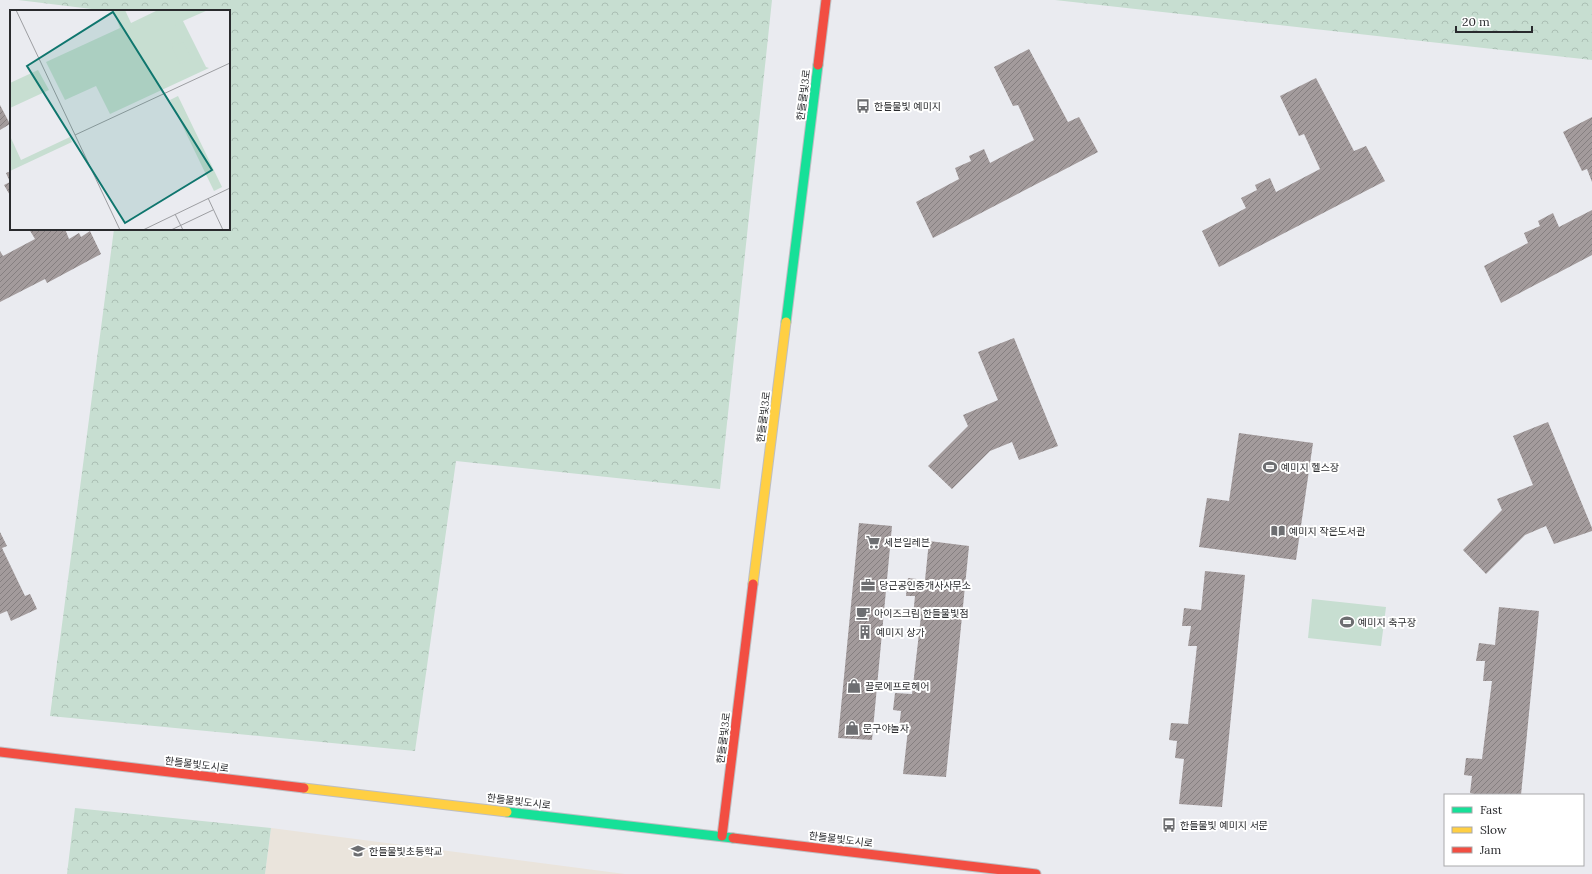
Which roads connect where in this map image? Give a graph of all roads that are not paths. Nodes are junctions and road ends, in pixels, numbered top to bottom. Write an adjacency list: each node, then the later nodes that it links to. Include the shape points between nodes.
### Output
1 (826, 0): 3 (street, 한들물빛3로)
2 (0, 752): 3 (street, 한들물빛도시로)
3 (722, 836): 4 (street, 한들물빛도시로)
4 (1036, 874)

